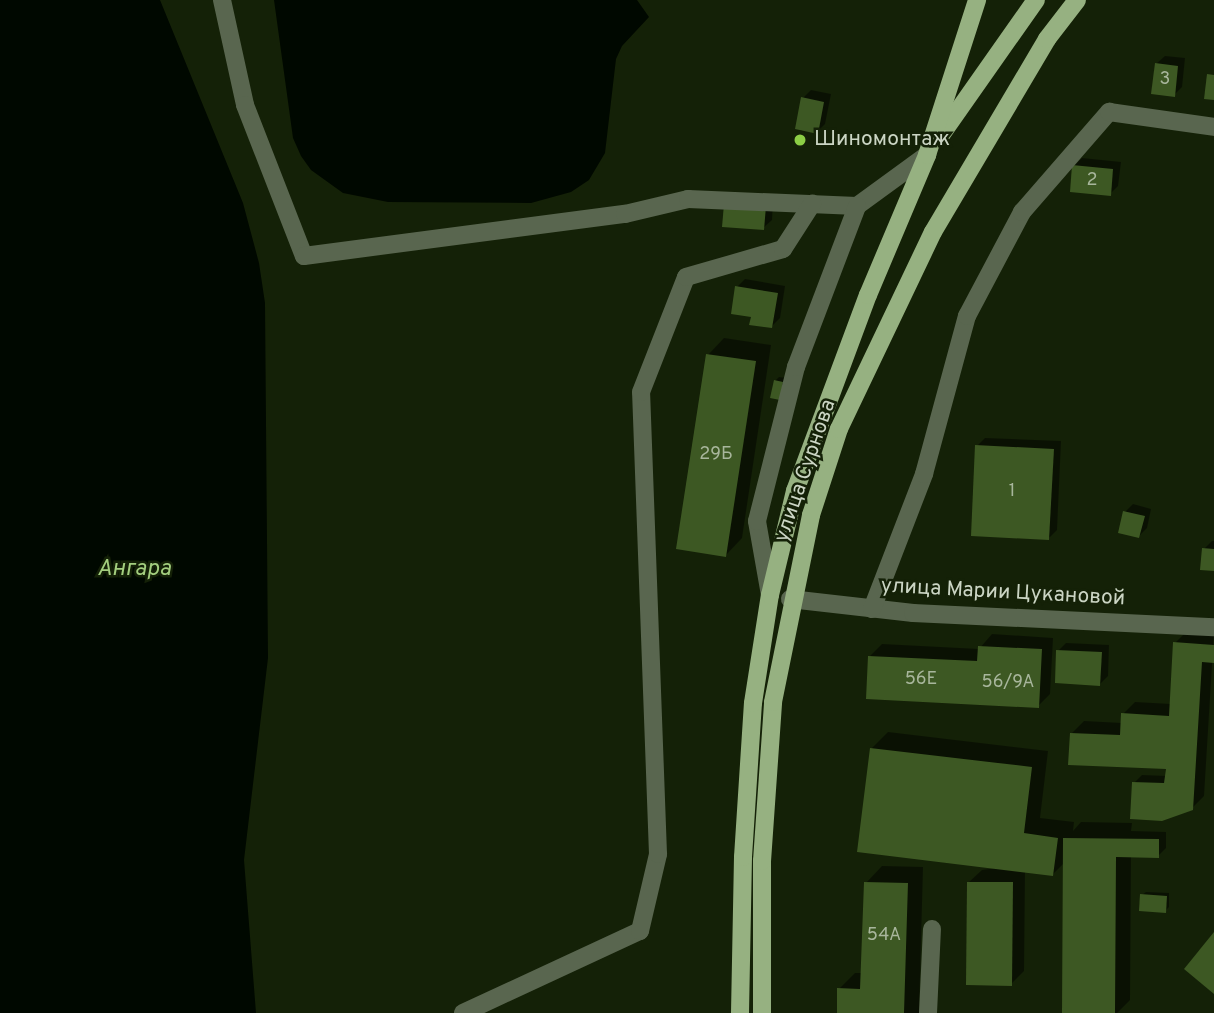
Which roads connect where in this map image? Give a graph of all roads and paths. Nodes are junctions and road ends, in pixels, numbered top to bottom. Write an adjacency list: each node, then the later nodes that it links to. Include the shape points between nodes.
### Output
1 (222, 0): 7 (street, via 246,106 304,256 625,214 688,199)
2 (977, 0): 6 (main road)
3 (1036, 0): 6 (main road)
4 (1077, 0): 10 (main road, улица Сурнова, via 1047,39 933,232 839,429)
5 (1214, 127): 11 (street, via 1109,112 1022,212 967,316 923,474)
6 (927, 155): 8 (street); 9 (main road, улица Сурнова, via 867,295 795,491)
7 (812, 204): 8 (street); 14 (street, via 783,249 686,277 641,392 659,854 640,931)
8 (857, 206): 9 (street, via 796,367 757,521)
9 (770, 595): 15 (main road, улица Сурнова, via 753,703 743,857)
10 (790, 599): 11 (street, улица Марии Цукановой); 16 (main road, улица Сурнова, via 773,702 762,847)
11 (872, 609): 12 (street, улица Марии Цукановой)
12 (1214, 627)
13 (932, 929): 17 (street)
14 (463, 1013)
15 (740, 1013)
16 (762, 1013)
17 (928, 1013)

